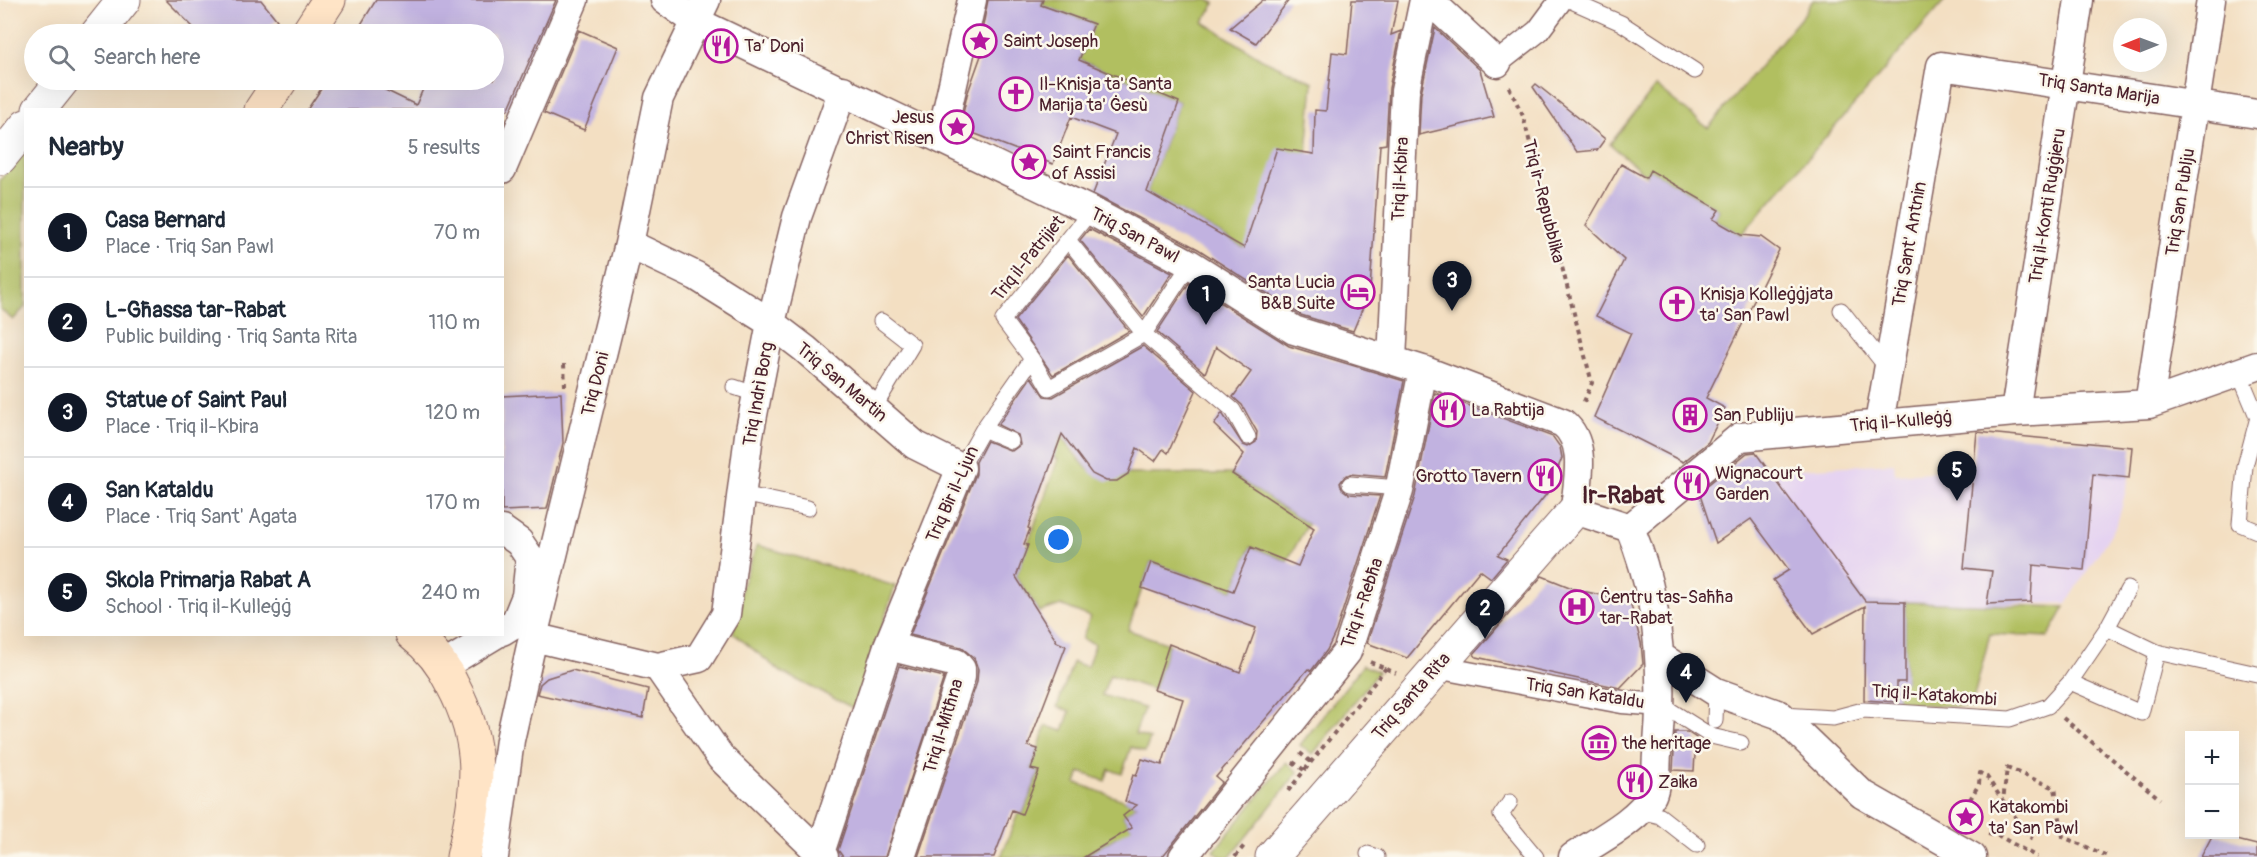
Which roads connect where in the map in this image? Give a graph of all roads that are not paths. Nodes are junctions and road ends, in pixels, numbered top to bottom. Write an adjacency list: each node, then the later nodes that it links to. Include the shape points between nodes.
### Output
1 (124, 0): 12 (street)
2 (574, 0): 27 (street)
3 (665, 0): 11 (street, Triq San Pawl)
4 (972, 0): 25 (street)
5 (1424, 0): 37 (street, Triq il-Kbira, via 1405,91)
6 (1429, 0): 13 (street)
7 (1561, 0): 13 (street, via 1538,31)
8 (1569, 0): 15 (lane, via 1621,23)
9 (2079, 0): 16 (street, Triq il-Konti Ruġġieru)
10 (2211, 0): 20 (street, Triq San Publju)
11 (700, 10): 19 (street, Triq San Pawl); 30 (street, Triq Doni, via 659,99)
12 (105, 24)
13 (1497, 63)
14 (1941, 66): 16 (street, Triq Santa Marija); 38 (street, Triq Sant' Antnin)
15 (1695, 71)
16 (2066, 84): 20 (street, Triq Santa Marija); 43 (street, Triq il-Konti Ruġġieru)
17 (55, 90): 21 (street)
18 (274, 90): 22 (main road)
19 (843, 90): 25 (street, Triq San Pawl); 34 (street, Triq Indrì Borg, via 797,217)
20 (2195, 104): 23 (street, Triq Santa Marija); 41 (street, Triq San Publju)
21 (41, 108)
22 (262, 108)
23 (2257, 114)
24 (24, 128): 26 (street)
25 (941, 137): 28 (street, Triq San Pawl)
26 (0, 158)
27 (504, 165)
28 (1091, 211): 29 (lane, Triq il-Patrijiet); 31 (street, Triq San Pawl)
29 (1068, 240): 35 (lane); 36 (lane, Triq il-Patrijiet, via 1003,320)
30 (629, 244): 34 (street, Triq San Martin, via 696,276); 64 (street, Triq Doni)
31 (1190, 264): 35 (lane); 37 (street, Triq San Pawl, via 1294,330)
32 (1841, 310): 38 (lane)
33 (881, 321): 42 (lane, via 912,345)
34 (771, 323): 42 (street, Triq San Martin); 53 (street, Triq Indrì Borg, via 746,391)
35 (1144, 334): 36 (lane, via 1048,388); 48 (lane, via 1233,410)
36 (1032, 359): 47 (lane, Triq Bir il-Ljun)
37 (1392, 360): 39 (street, Triq San Pawl)
38 (1887, 368): 46 (street, Triq Sant' Antnin)
39 (1424, 370): 52 (street, Triq ir-Rebħa); 55 (street, Triq San Pawl, via 1554,419 1570,429 1579,446)
40 (2248, 370): 41 (street, Triq il-Kulleġġ); 44 (lane)
41 (2149, 404): 43 (street, Triq il-Kulleġġ)
42 (874, 408): 50 (street, Triq San Martin, via 915,445)
43 (2014, 412): 46 (street, Triq il-Kulleġġ)
44 (2257, 416)
45 (2257, 421): 58 (lane, via 2246,466 2240,524)
46 (1879, 423): 56 (street, Triq il-Kulleġġ, via 1740,437)
47 (983, 429): 49 (lane); 50 (lane, Triq Bir il-Ljun)
48 (1248, 437)
49 (1011, 441)
50 (961, 468): 65 (street, Triq Bir il-Ljun)
51 (1350, 484): 52 (lane)
52 (1399, 488): 89 (street, Triq ir-Rebħa, via 1347,652)
53 (742, 494): 54 (lane); 69 (street, Triq Indrì Borg, via 726,614 699,658)
54 (808, 508)
55 (1575, 510): 56 (street); 70 (street, Triq Santa Rita)
56 (1630, 528): 67 (street, Triq San Kataldu, via 1641,555)
57 (504, 531): 61 (street, via 519,542 530,558 525,596 515,623)
58 (2257, 531)
59 (2128, 589): 60 (lane, Triq il-Katakombi)
60 (2107, 628): 66 (lane); 72 (lane, Triq il-Katakombi)
61 (504, 630)
62 (414, 636): 68 (main road)
63 (493, 636): 68 (street)
64 (533, 637): 69 (street); 77 (street, Triq Doni)
65 (888, 646): 85 (street, Triq Bir il-Ljun); 88 (street, Triq il-Mitħna, via 956,663 961,669)
66 (2157, 652): 71 (lane); 72 (lane, via 2141,713)
67 (1661, 657): 73 (street); 74 (street, Triq San Kataldu)
68 (443, 666): 78 (main road, via 467,711)
69 (658, 667): 85 (street, via 722,759)
70 (1436, 667): 74 (street, Triq San Kataldu, via 1622,702); 84 (street, Triq Santa Rita)
71 (2257, 674)
72 (2070, 682): 75 (lane, Triq il-Katakombi, via 2048,706 2010,719 1863,710 1833,718)
73 (1716, 692): 75 (street); 76 (lane)
74 (1662, 705): 79 (lane, via 1711,736); 81 (street, via 1653,793)
75 (1780, 715): 83 (street, via 1862,794)
76 (1715, 721)
77 (510, 740): 78 (street); 87 (street, Triq Doni)
78 (476, 743): 86 (main road, via 475,787)
79 (1741, 743)
80 (1510, 802): 90 (lane, via 1501,815)
81 (1640, 811): 82 (lane, via 1660,816); 91 (street)
82 (1697, 845)
83 (1975, 845)
84 (1261, 848)
85 (822, 855)
86 (463, 857)
87 (494, 857)
88 (901, 857)
89 (1183, 857)
90 (1536, 857)
91 (1573, 857)

